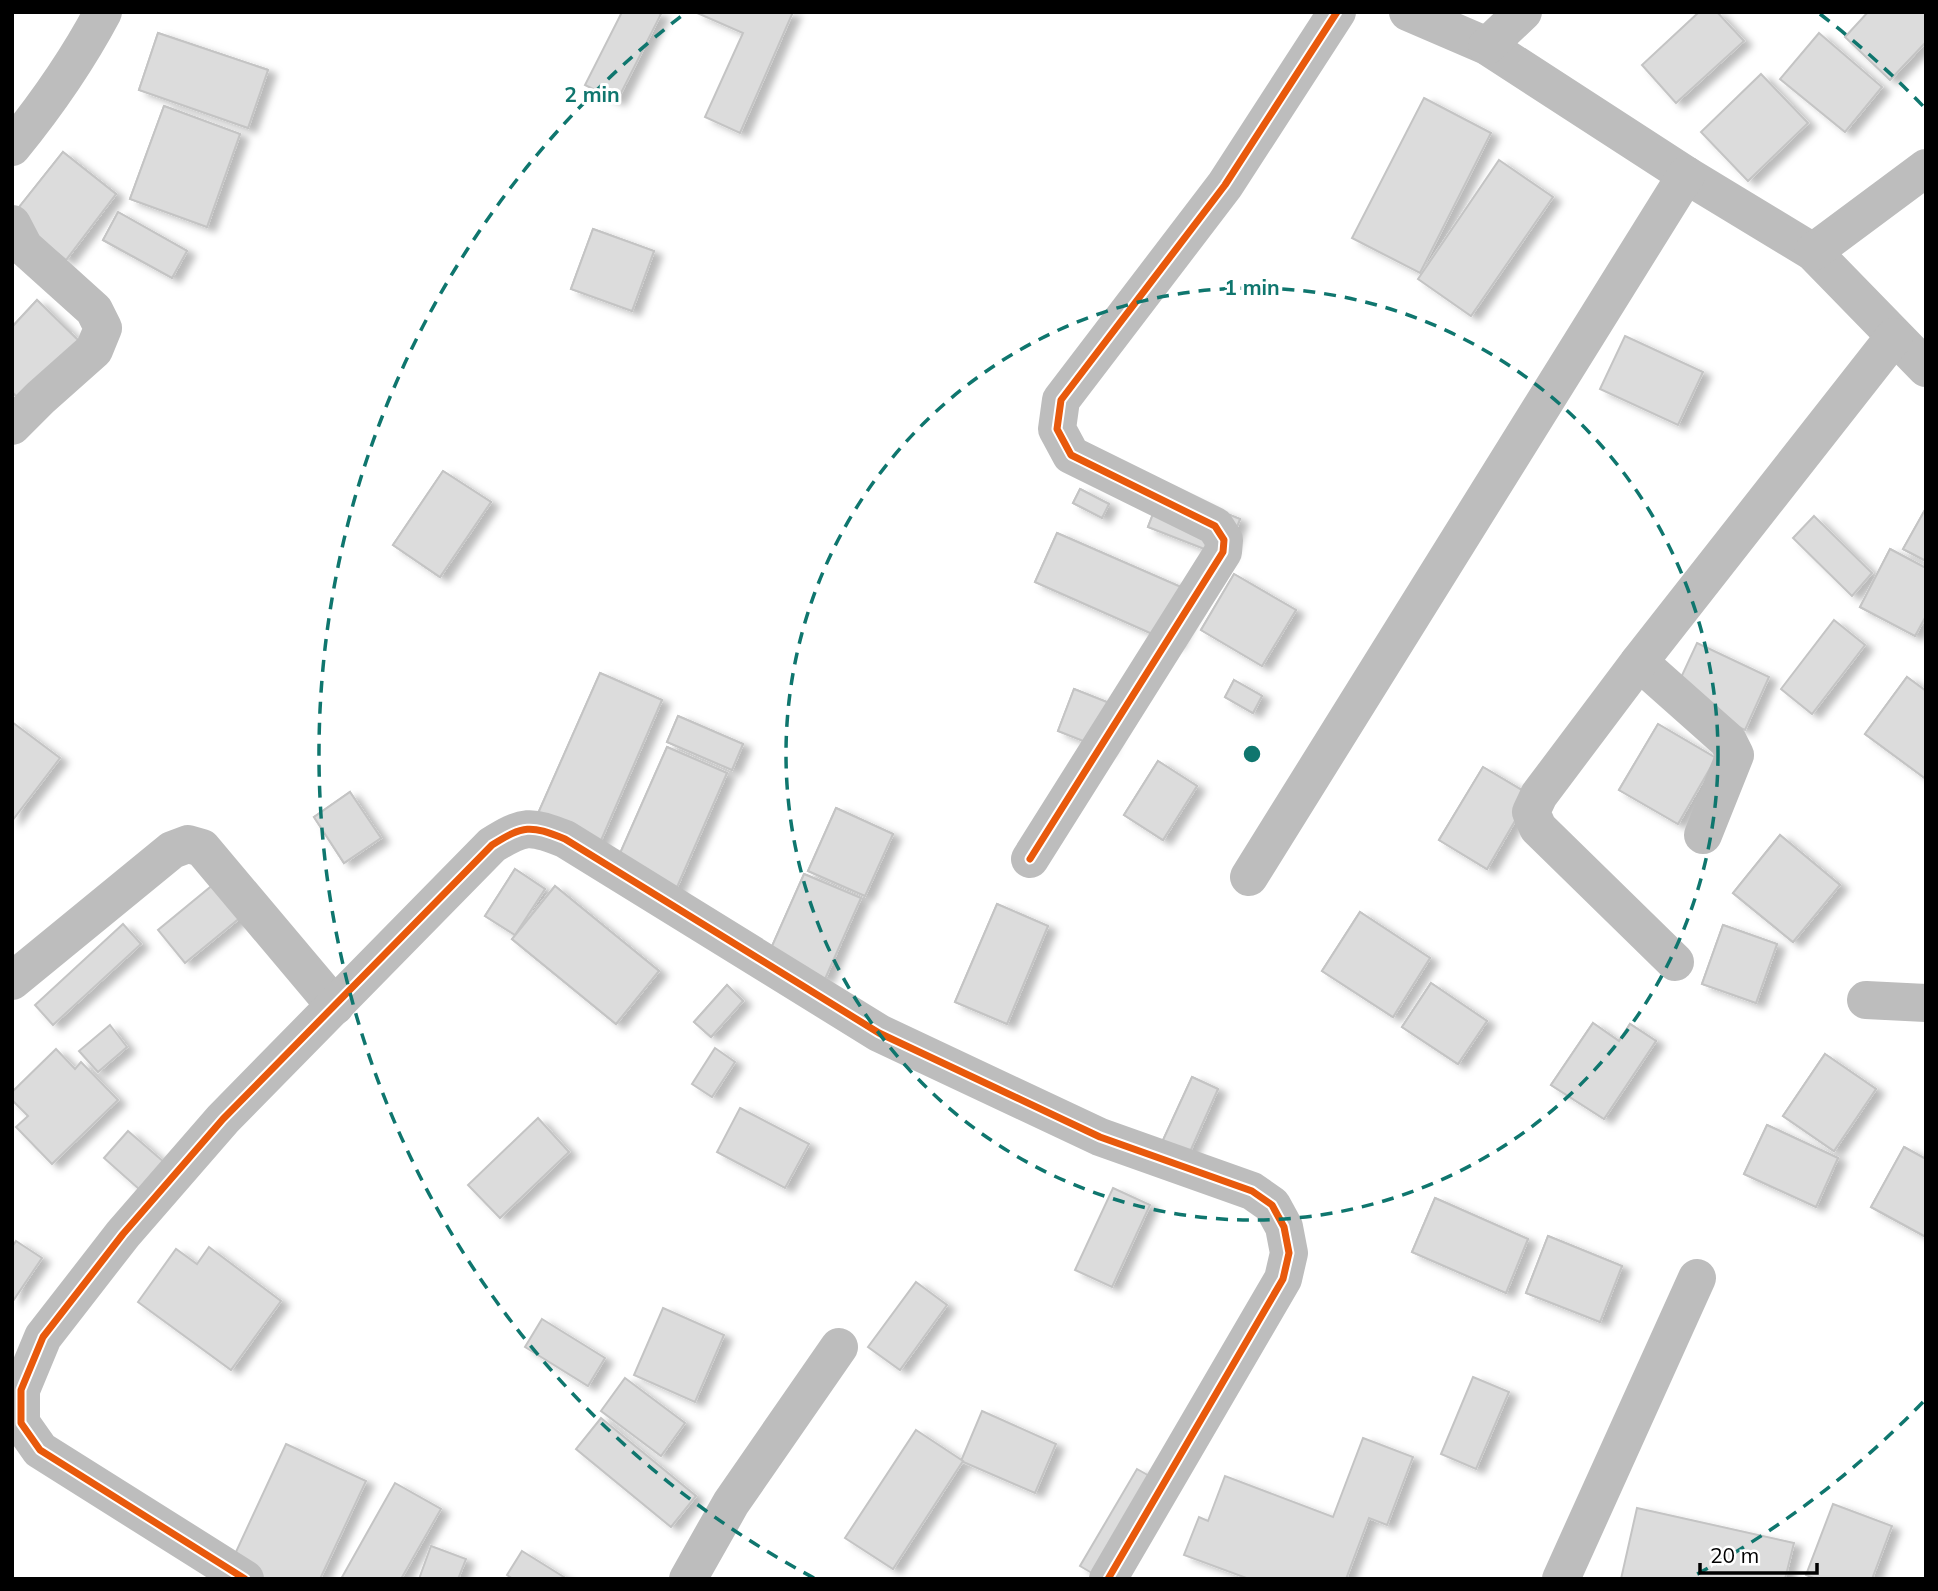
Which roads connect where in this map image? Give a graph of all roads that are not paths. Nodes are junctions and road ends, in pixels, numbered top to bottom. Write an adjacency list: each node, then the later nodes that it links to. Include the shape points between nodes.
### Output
1 (103, 12): 6 (street, via 53,96)
2 (1337, 12): 16 (street, via 1225,185 1061,400 1057,429 1071,454 1214,526 1224,540 1223,552)
3 (1408, 12): 5 (street)
4 (1522, 12): 5 (street)
5 (1487, 46): 8 (street)
6 (12, 148)
7 (1926, 168): 10 (street)
8 (1686, 175): 10 (street); 17 (street)
9 (12, 224): 13 (street, via 24,247 94,310 103,328 94,350)
10 (1813, 252): 11 (street)
11 (1894, 337): 12 (street); 14 (street)
12 (1926, 368)
13 (12, 426)
14 (1639, 662): 15 (street, via 1728,741 1735,755); 18 (street, via 1531,812 1538,828)
15 (1703, 835)
16 (1030, 859)
17 (1249, 877)
18 (1675, 962)
19 (12, 981): 22 (street, via 172,850 188,844 202,848)
20 (1866, 1000): 21 (street)
21 (1926, 1003)
22 (335, 1006): 25 (street, via 223,1119 123,1234 43,1337 21,1390 21,1423 40,1450); 27 (street, via 492,845 512,832 537,828 565,839 879,1032 1100,1137 1252,1191 1272,1205 1284,1227 1289,1252 1283,1279)
23 (1697, 1278): 28 (street)
24 (839, 1347): 26 (street, via 731,1503)
25 (245, 1579)
26 (688, 1579)
27 (1108, 1579)
28 (1560, 1579)

